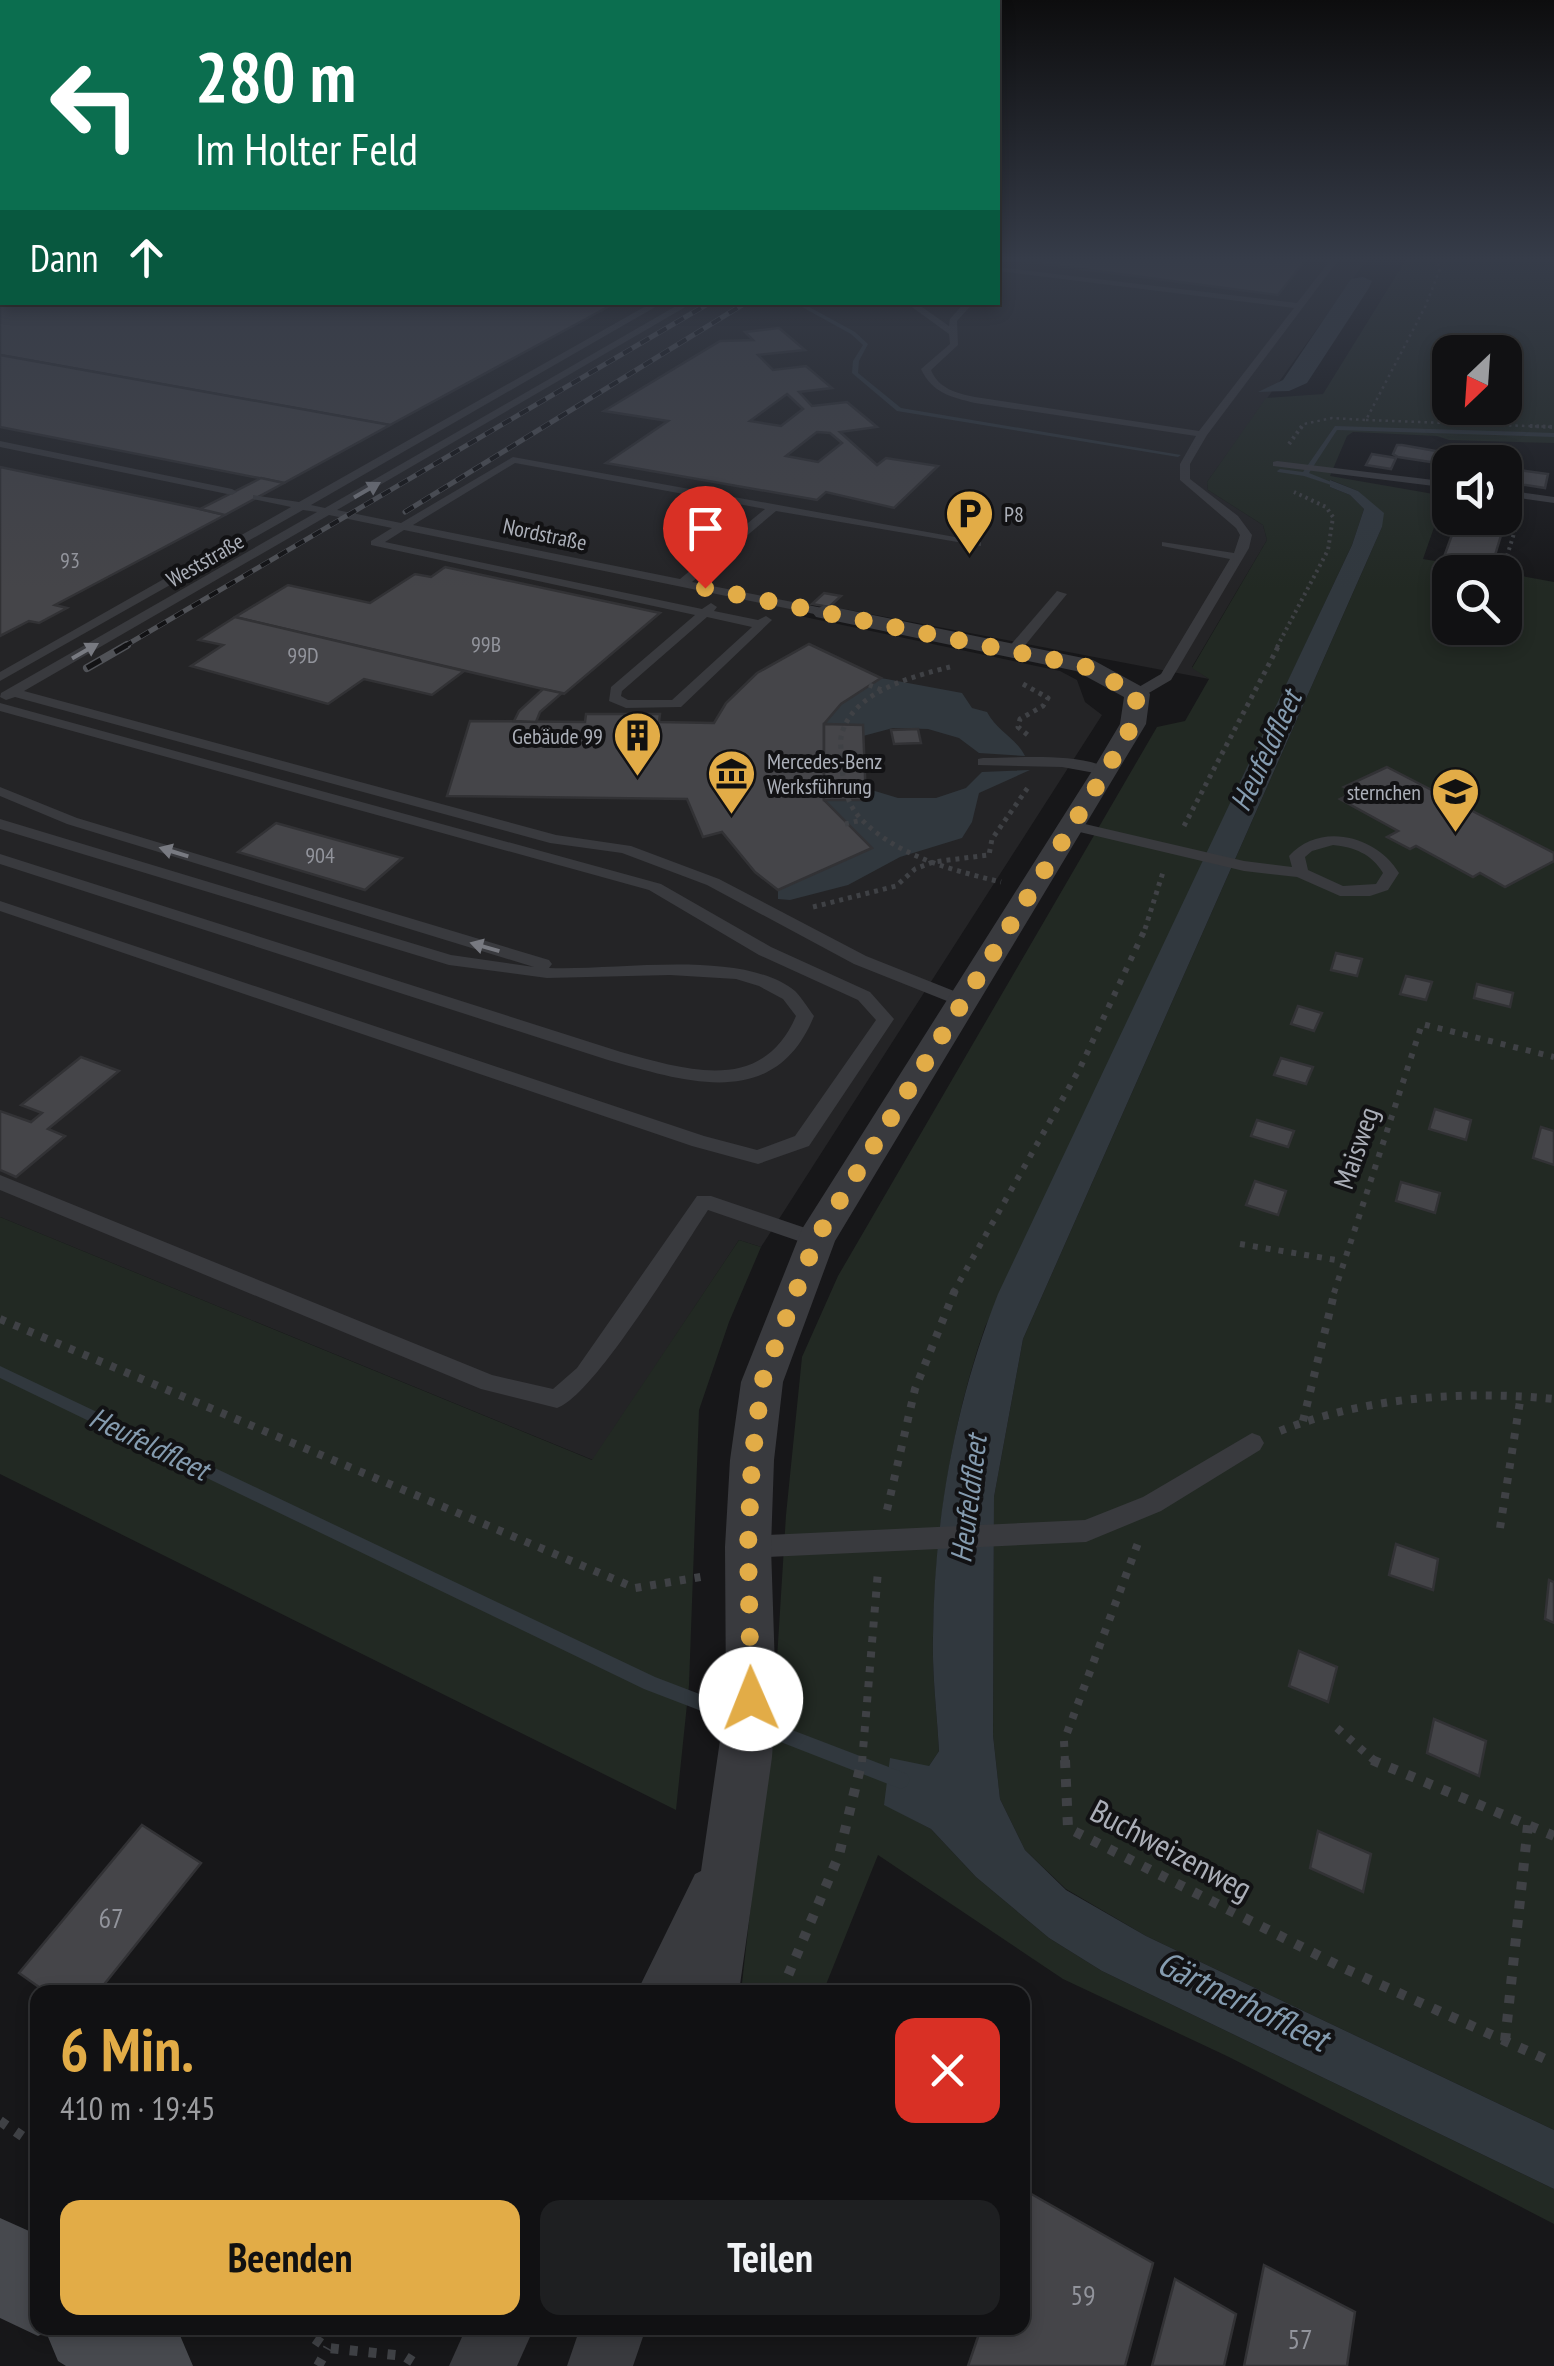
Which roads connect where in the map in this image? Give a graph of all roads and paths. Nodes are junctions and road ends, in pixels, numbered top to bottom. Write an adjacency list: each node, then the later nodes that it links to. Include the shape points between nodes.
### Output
1 (544, 368): 10 (lane, Weststraße)
2 (577, 368): 11 (lane, Weststraße)
3 (927, 368): 8 (lane, via 928,380 949,394)
4 (1252, 368): 8 (lane)
5 (1393, 368): 6 (path)
6 (1366, 420): 7 (path); 12 (path, via 1304,424)
7 (1554, 428)
8 (1202, 434): 24 (lane, via 1185,464 1185,480 1244,530)
9 (0, 444): 14 (lane)
10 (401, 449): 11 (lane); 18 (lane, Weststraße)
11 (429, 454): 20 (lane, Weststraße, one-way to 11)
12 (1280, 464): 13 (lane); 46 (path, via 1266,478 1326,507 1333,532)
13 (1432, 483)
14 (232, 492)
15 (1522, 495): 17 (lane)
16 (256, 498): 18 (lane, Nordstraße)
17 (1554, 500)
18 (302, 505): 20 (lane, Nordstraße); 34 (lane, Weststraße)
19 (774, 507): 21 (lane, via 512,460); 22 (lane); 25 (lane)
20 (331, 511): 21 (lane, Nordstraße); 38 (lane, Weststraße, one-way to 20)
21 (403, 526): 25 (lane, Nordstraße); 30 (lane, via 376,543)
22 (977, 544)
23 (1166, 544): 24 (lane)
24 (1238, 557): 37 (lane, via 1166,677)
25 (683, 583): 26 (lane, Nordstraße)
26 (728, 593): 28 (lane, Nordstraße); 30 (lane)
27 (1061, 594): 32 (lane)
28 (783, 604): 29 (lane, Nordstraße); 31 (lane)
29 (824, 612): 32 (street)
30 (705, 613): 31 (lane); 31 (lane, via 614,698 676,704)
31 (762, 625)
32 (1013, 650): 37 (street, via 1084,666); 42 (path, via 995,661 997,668 1048,698 1018,727 1065,752)
33 (958, 666): 36 (path)
34 (0, 677)
35 (868, 686): 36 (path)
36 (883, 691): 40 (path, via 842,732)
37 (1137, 694): 43 (street, via 1133,724)
38 (4, 700): 54 (lane, via 654,887 764,951 864,996 885,1018 802,1141 758,1157); 56 (lane, via 554,840 626,849 713,882)
39 (824, 761): 40 (path)
40 (842, 762): 45 (path, via 842,784)
41 (983, 762): 42 (lane)
42 (1062, 763): 43 (lane); 51 (path, via 1024,790 988,855)
43 (1106, 771): 49 (street)
44 (0, 792): 57 (lane, one-way to 44, via 91,827)
45 (862, 820): 48 (path); 51 (path)
46 (1186, 823)
47 (0, 824): 57 (lane, via 432,956)
48 (845, 824)
49 (1072, 826): 52 (lane); 53 (street)
50 (0, 859): 57 (lane, via 703,1077 746,1075 774,1064 794,1045 805,1016 782,988 738,973)
51 (932, 862): 53 (path); 56 (path, via 896,886)
52 (1302, 873): 52 (lane, via 1302,850 1339,842 1368,850 1391,873 1382,887 1356,893 1324,887)
53 (1032, 890): 58 (street)
54 (0, 906)
55 (1152, 913): 71 (path, via 1080,1068 952,1295 915,1389)
56 (779, 919): 58 (lane)
57 (579, 974)
58 (964, 1001): 61 (street)
59 (1554, 1058): 63 (path, Maisweg, via 1422,1024)
60 (0, 1182): 61 (lane, via 489,1383 557,1399 585,1374 704,1202)
61 (816, 1239): 72 (street, via 762,1382)
62 (1240, 1244): 63 (path)
63 (1342, 1262): 67 (path, Maisweg)
64 (0, 1319): 72 (path, via 635,1588 701,1579)
65 (1521, 1395): 66 (path); 67 (path, via 1406,1398); 70 (path)
66 (1554, 1399)
67 (1303, 1421): 68 (path)
68 (1252, 1444): 69 (lane)
69 (1152, 1504): 71 (lane, via 1086,1531); 80 (path, Buchweizenweg, via 1064,1741 1068,1828 1339,1966)
70 (1500, 1528)
71 (880, 1542): 72 (lane); 79 (path, via 866,1739 853,1807 836,1868)
72 (748, 1546): 76 (street, via 751,1699)
73 (1337, 1728): 74 (path, via 1374,1761)
74 (1528, 1825): 75 (path); 80 (path)
75 (1554, 1836)
76 (734, 1850): 77 (street); 78 (street)
77 (669, 1985)
78 (711, 1985)
79 (783, 1985)
80 (1505, 2041): 81 (path, Buchweizenweg)
81 (1554, 2064)
82 (0, 2120): 83 (path)
83 (30, 2141)
84 (0, 2263): 85 (main road)
85 (30, 2284)
86 (101, 2335): 91 (main road)
87 (309, 2335): 90 (path)
88 (498, 2335): 94 (street)
89 (611, 2335): 95 (street)
90 (328, 2348): 92 (path); 93 (path, via 404,2356)
91 (146, 2366)
92 (318, 2366)
93 (420, 2366)
94 (482, 2366)
95 (600, 2366)

